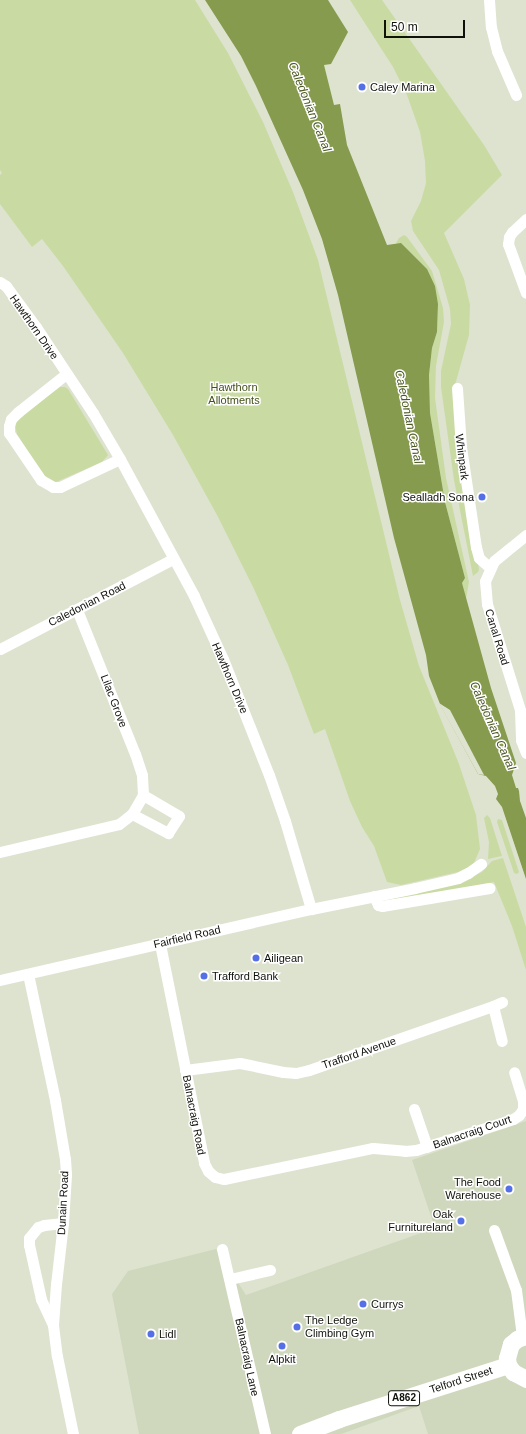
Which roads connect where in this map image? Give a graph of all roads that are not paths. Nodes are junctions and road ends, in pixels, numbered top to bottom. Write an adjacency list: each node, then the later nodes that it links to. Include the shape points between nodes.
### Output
1 (489, 0): 2 (street, via 496,51)
2 (516, 95)
3 (526, 219): 5 (street, via 512,232 508,244)
4 (0, 282): 6 (street, Hawthorn Drive, via 6,286 36,327)
5 (526, 293)
6 (66, 374): 8 (street, Hawthorn Drive, via 93,412); 8 (street, via 11,419 9,433 41,480 53,487 60,487)
7 (457, 388): 11 (street, Whinpark, via 460,447 476,547 479,558)
8 (120, 459): 10 (street, Hawthorn Drive)
9 (526, 535): 11 (street, Canal Road, via 494,561)
10 (173, 559): 12 (street, Caledonian Road); 21 (street, Hawthorn Drive, via 206,621 243,708 285,821)
11 (490, 568): 14 (street, Canal Road, via 485,581 487,604 520,710 521,740)
12 (77, 610): 13 (street, Caledonian Road); 15 (street, Lilac Grove, via 135,754 142,775)
13 (0, 649)
14 (526, 753)
15 (143, 795): 16 (street); 16 (street, via 179,816 168,833)
16 (132, 814): 17 (street, via 119,824)
17 (0, 852)
18 (482, 864): 20 (street, Fairfield Road, via 458,878)
19 (489, 888): 20 (street, via 382,906 378,906)
20 (374, 896): 21 (street, Fairfield Road)
21 (311, 908): 22 (street, Fairfield Road)
22 (160, 944): 23 (street, Fairfield Road); 26 (street, Balnacraig Road)
23 (28, 974): 24 (street, Fairfield Road); 31 (street, Dunain Road, via 65,1159)
24 (0, 980)
25 (502, 1041): 26 (street, Trafford Avenue, via 497,1004 296,1073 240,1063)
26 (185, 1070): 30 (street, Balnacraig Road, via 204,1163 215,1177 224,1178 374,1148)
27 (514, 1072): 29 (street, Balnacraig Court, via 523,1101 523,1109 519,1115)
28 (414, 1109): 29 (street, Balnacraig Court)
29 (427, 1147): 30 (street, Balnacraig Court, via 405,1151)
30 (392, 1150)
31 (63, 1223): 36 (street, Dunain Road); 36 (street, via 44,1224 29,1238 41,1299)
32 (494, 1230): 37 (street, via 516,1290)
33 (222, 1249): 35 (street, Balnacraig Lane)
34 (270, 1270): 35 (street)
35 (230, 1279): 41 (street, Balnacraig Lane)
36 (53, 1325): 40 (street, Dunain Road)
37 (524, 1336): 38 (main road, via 511,1344 508,1350)
38 (508, 1365): 39 (main road, via 513,1372); 42 (main road, Telford Street / A862)
39 (526, 1379)
40 (73, 1434)
41 (265, 1434)
42 (300, 1434)

